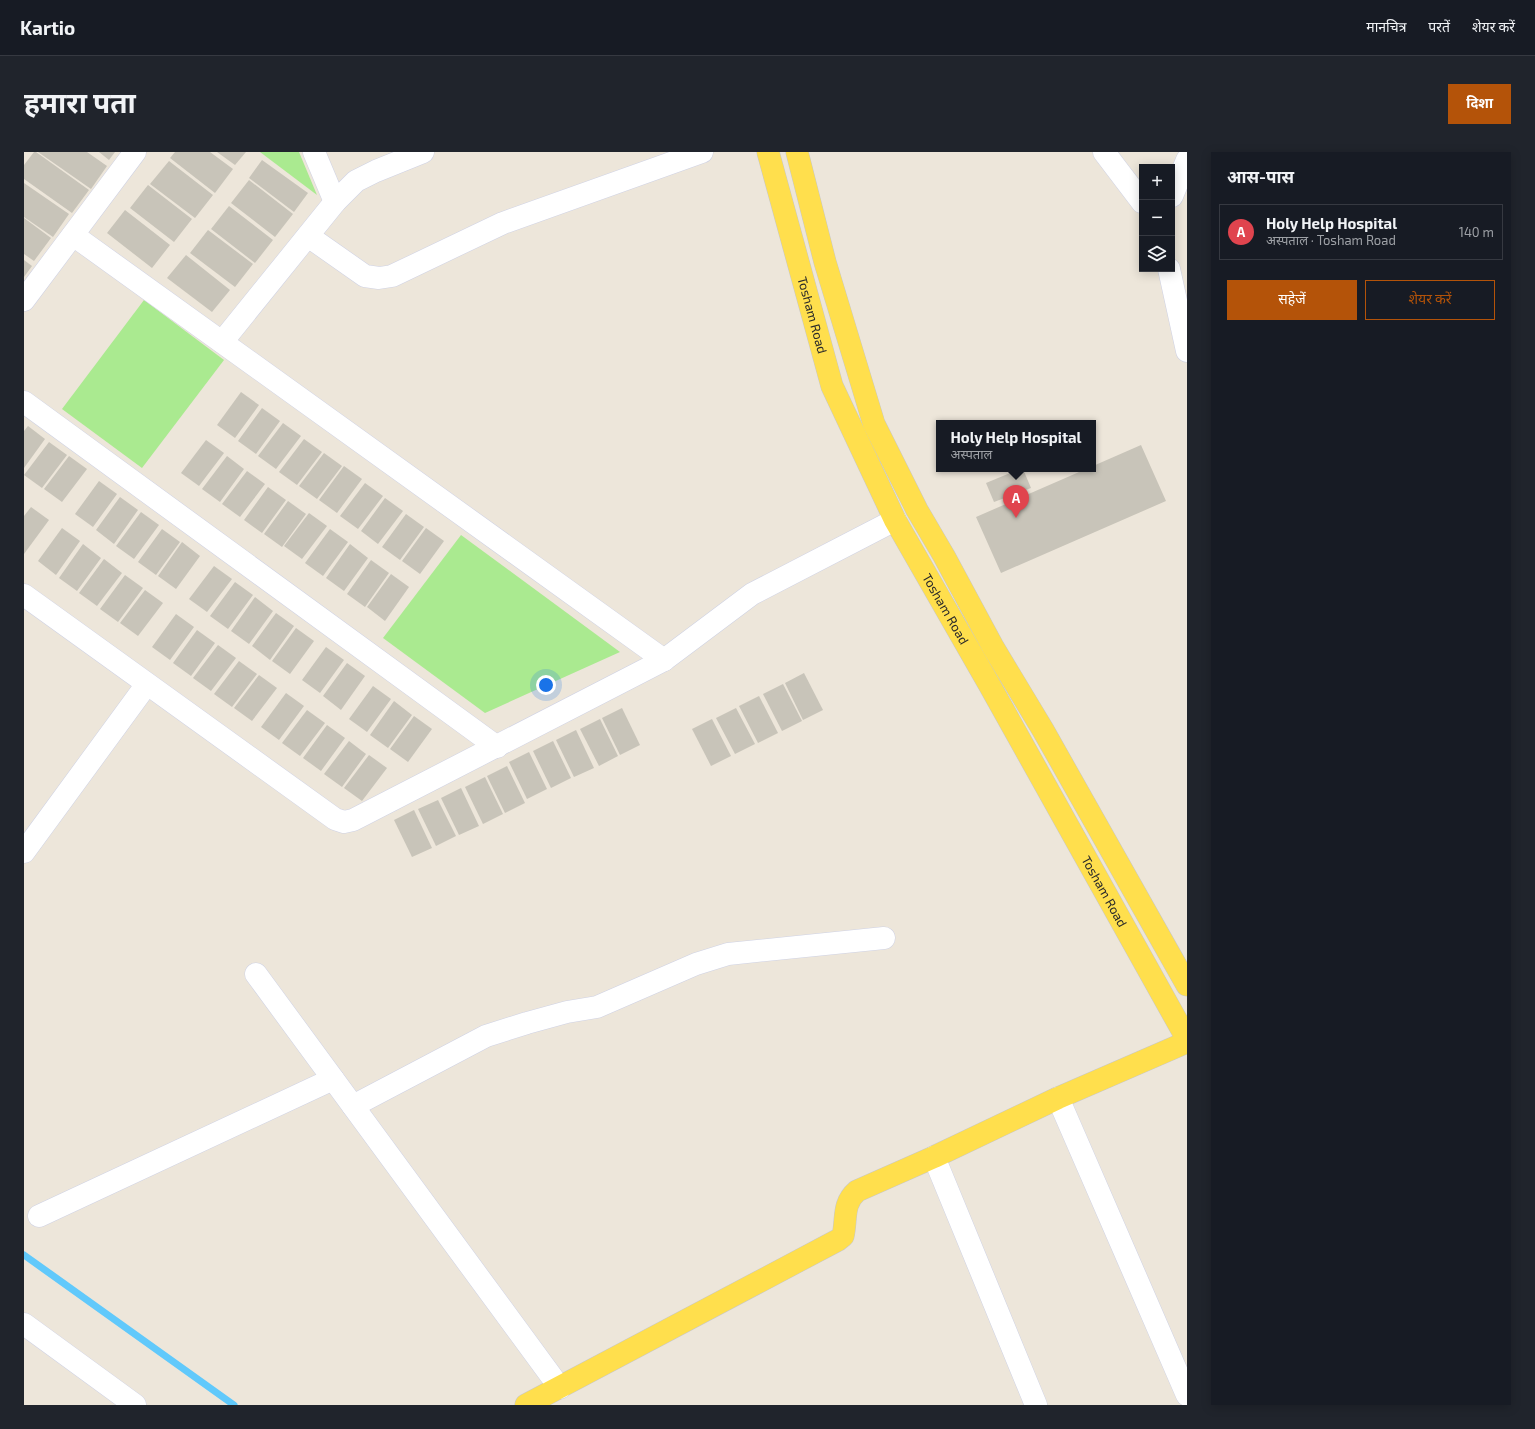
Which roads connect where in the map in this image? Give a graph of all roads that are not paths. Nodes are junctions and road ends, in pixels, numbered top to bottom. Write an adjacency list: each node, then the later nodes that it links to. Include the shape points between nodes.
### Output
1 (135, 152): 12 (street)
2 (314, 152): 11 (street)
3 (423, 152): 11 (street, via 356,181)
4 (702, 152): 13 (street, via 503,223 392,276 365,276)
5 (768, 152): 19 (main road, Tosham Road, via 832,386)
6 (797, 152): 27 (main road, Tosham Road, via 825,262 874,424 917,510 993,647 1043,730)
7 (1104, 152): 10 (street)
8 (1187, 160): 9 (street)
9 (1175, 189)
10 (1140, 200)
11 (335, 202): 13 (street)
12 (73, 235): 15 (street); 16 (street)
13 (308, 236): 16 (street)
14 (1170, 272): 17 (street)
15 (24, 300)
16 (222, 342): 21 (street)
17 (1187, 351)
18 (24, 402): 23 (street)
19 (895, 520): 21 (street, via 752,594); 28 (main road, Tosham Road)
20 (24, 595): 22 (street)
21 (664, 660): 23 (street)
22 (147, 684): 23 (street, via 335,819 344,822 353,820); 24 (street)
23 (497, 747)
24 (24, 852)
25 (884, 938): 31 (street, via 721,956 597,1006 486,1036)
26 (256, 974): 29 (street)
27 (1187, 985)
28 (1187, 1041): 30 (main road)
29 (333, 1079): 31 (street); 33 (street)
30 (1058, 1098): 32 (main road); 36 (street)
31 (353, 1106): 35 (street)
32 (934, 1157): 35 (main road, via 856,1191 850,1197 843,1236 838,1240); 39 (street)
33 (39, 1216)
34 (24, 1324): 37 (street)
35 (560, 1388): 38 (main road)
36 (1187, 1395)
37 (135, 1405)
38 (526, 1405)
39 (1036, 1405)

